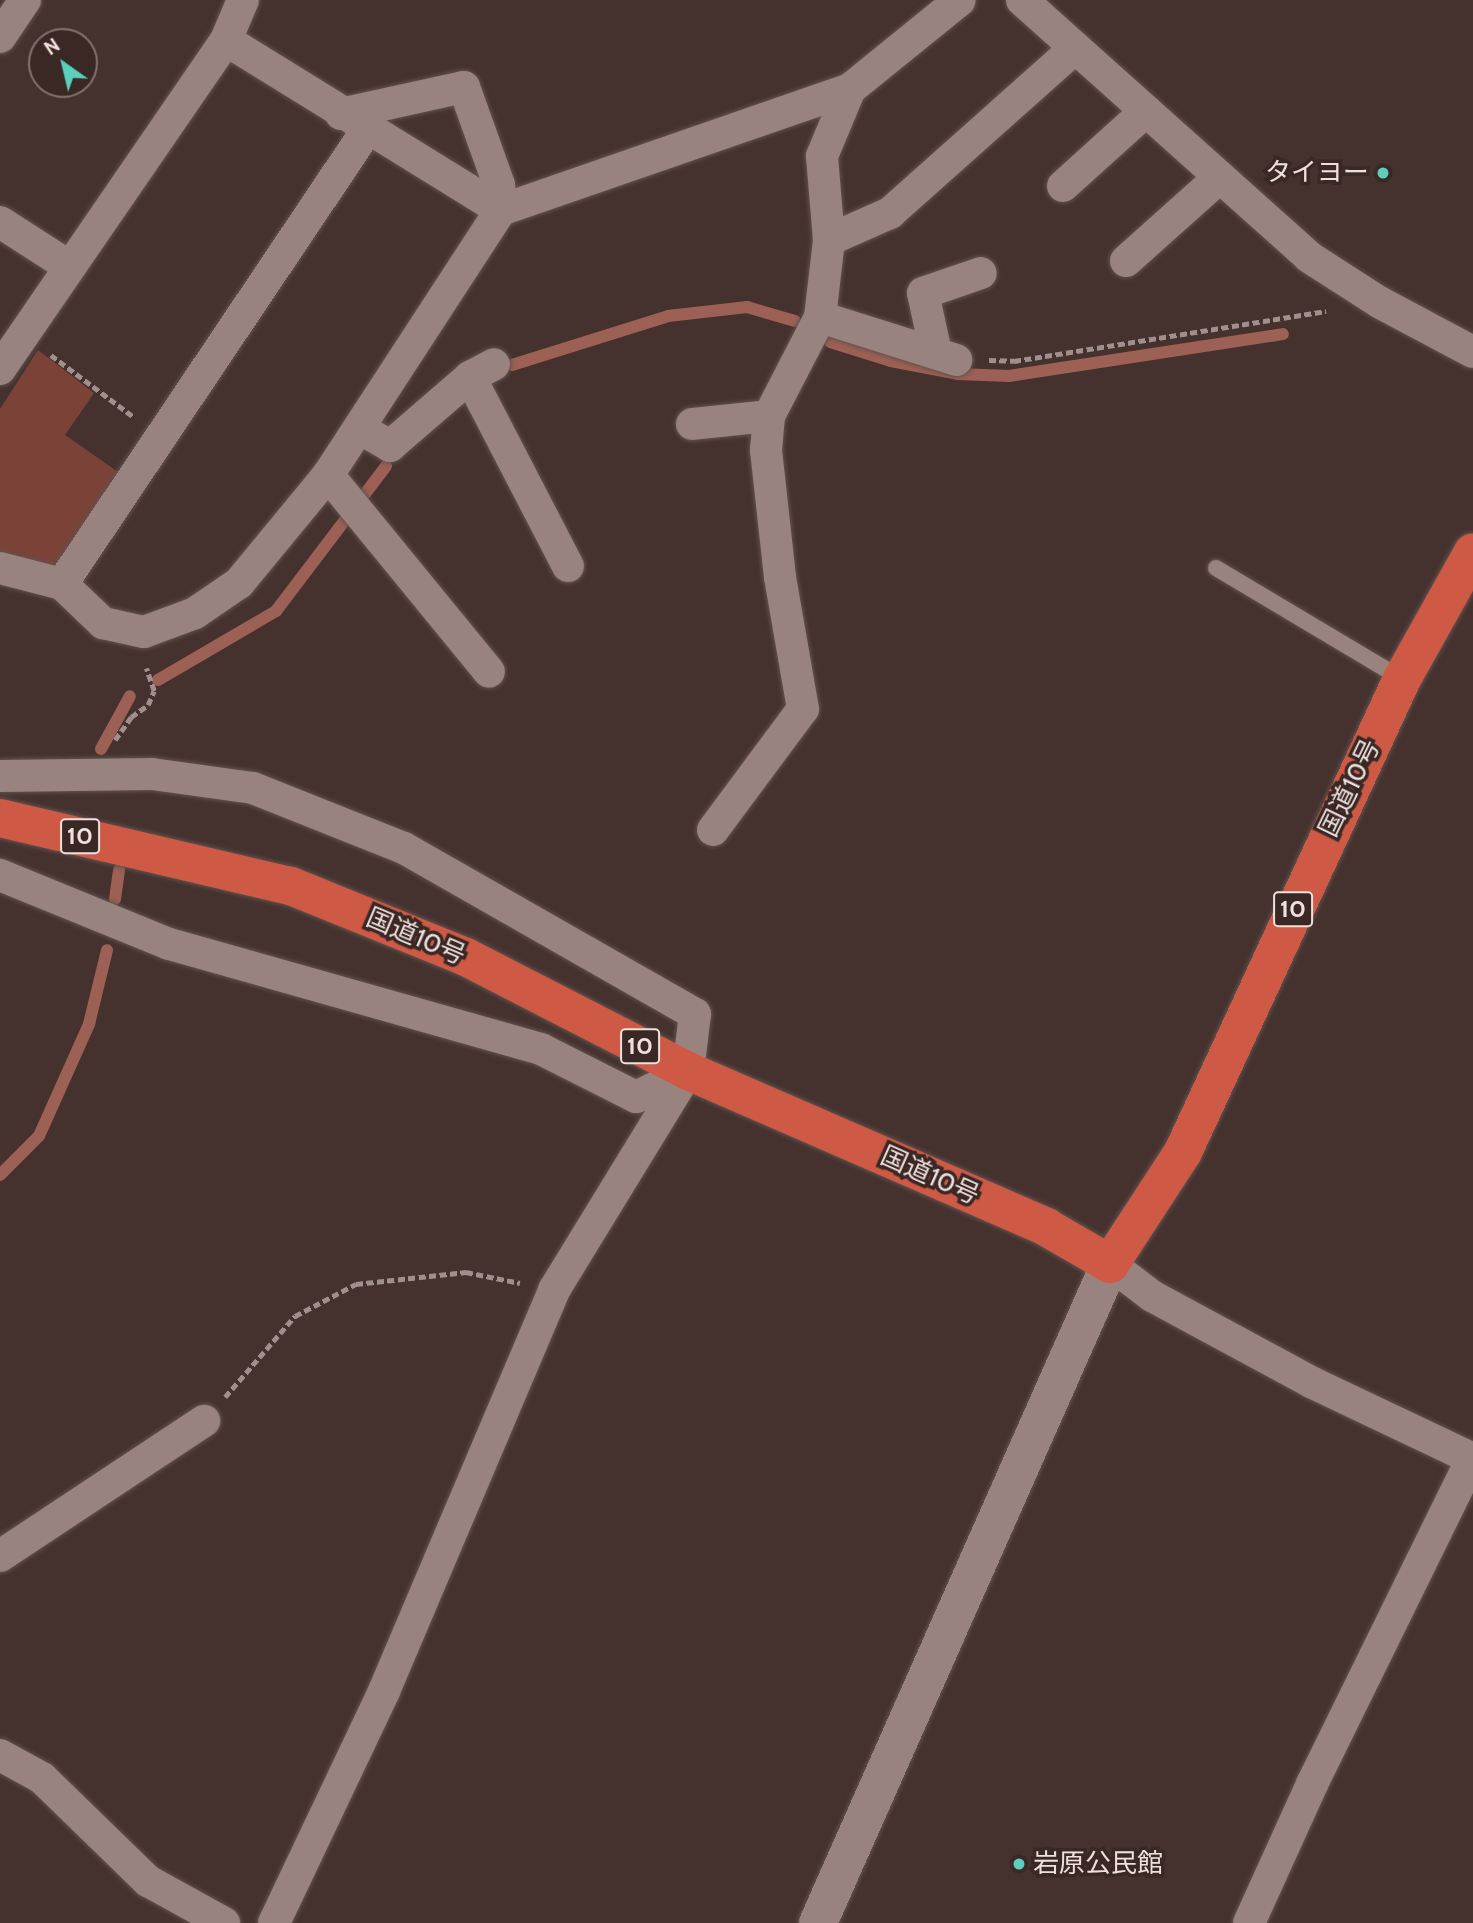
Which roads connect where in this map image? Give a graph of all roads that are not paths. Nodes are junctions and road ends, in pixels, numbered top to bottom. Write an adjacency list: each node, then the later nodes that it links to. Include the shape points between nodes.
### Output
1 (25, 0): 5 (street)
2 (243, 0): 6 (street)
3 (960, 0): 8 (street)
4 (1022, 0): 7 (street)
5 (0, 37)
6 (226, 40): 10 (street); 17 (street)
7 (1075, 48): 9 (street); 15 (street, via 890,213)
8 (850, 89): 13 (street); 15 (street, via 822,156)
9 (1146, 111): 11 (street); 12 (street)
10 (354, 122): 13 (street); 13 (street, via 464,87 499,185); 30 (street, via 161,437)
11 (1220, 177): 16 (street); 20 (street, via 1309,257 1379,302)
12 (1063, 186)
13 (501, 210): 24 (street)
14 (0, 222): 17 (street)
15 (830, 240): 19 (street)
16 (1126, 261)
17 (67, 265): 21 (street)
18 (981, 273): 19 (street, via 923,293 946,357)
19 (820, 317): 22 (street)
20 (1473, 352)
21 (0, 369)
22 (769, 416): 23 (street); 35 (street, via 766,450 779,564 803,709)
23 (692, 424)
24 (359, 428): 25 (street); 27 (street, via 390,446 482,371)
25 (328, 475): 30 (street, via 239,583 195,613 144,632 103,623); 31 (street)
26 (1473, 552): 32 (highway, 国道10号 / 10)
27 (568, 566)
28 (0, 568): 30 (street)
29 (1216, 568): 32 (lane)
30 (62, 584)
31 (489, 672)
32 (1402, 679): 38 (highway, 国道10号 / 10, via 1183,1152)
33 (0, 776): 37 (street, via 152,774 253,788 404,848 695,1014)
34 (0, 818): 37 (highway, 国道10号 / 10, via 291,886 466,957)
35 (713, 830)
36 (0, 875): 37 (street, via 86,914 169,944 541,1049 636,1097)
37 (688, 1071): 38 (highway, 国道10号 / 10, via 1046,1227); 44 (street, via 554,1290 384,1691)
38 (1110, 1264): 40 (street, via 1152,1296 1301,1376); 45 (street)
39 (204, 1421): 41 (street)
40 (1473, 1458): 46 (street, via 1311,1784)
41 (0, 1556)
42 (0, 1755): 43 (street, via 42,1778 148,1881)
43 (224, 1923)
44 (275, 1923)
45 (818, 1923)
46 (1249, 1923)

